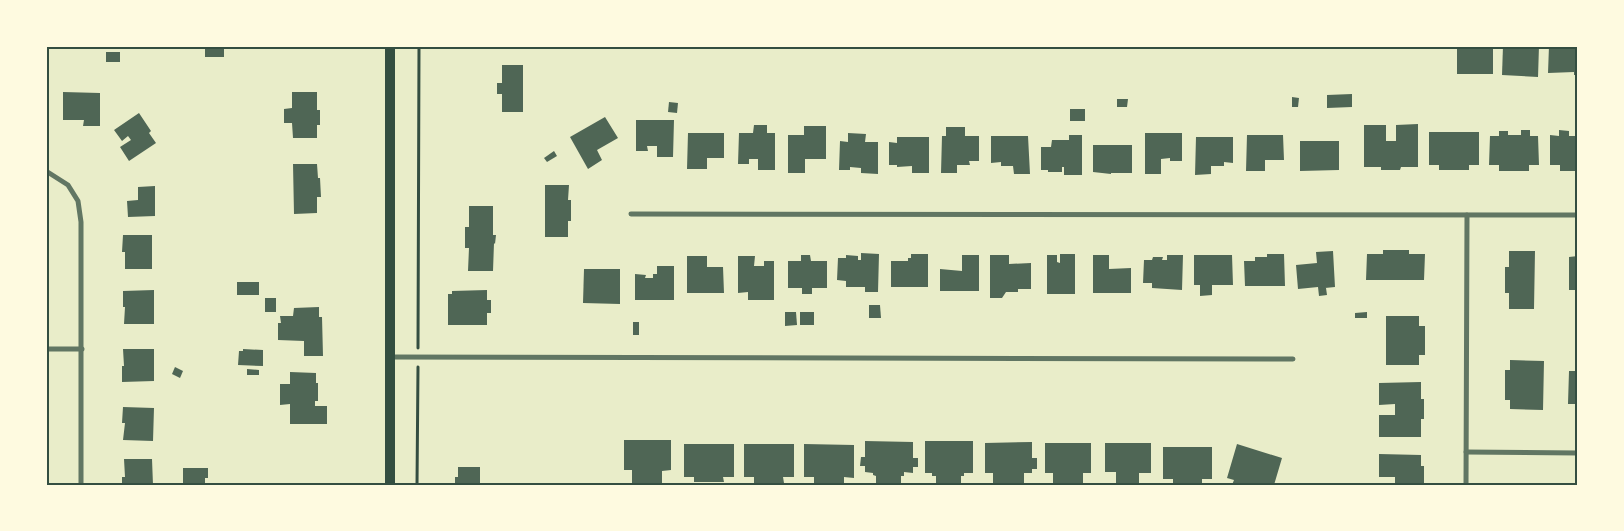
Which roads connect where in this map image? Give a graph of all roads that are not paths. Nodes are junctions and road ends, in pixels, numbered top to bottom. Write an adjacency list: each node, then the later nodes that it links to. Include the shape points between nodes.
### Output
1 (390, 46): 8 (main road)
2 (46, 171): 7 (street, via 68,185 78,201 82,222)
3 (631, 214): 4 (street)
4 (1466, 214): 5 (street); 10 (street)
5 (1578, 215)
6 (46, 349): 7 (street)
7 (82, 349): 12 (street)
8 (390, 357): 9 (street); 13 (main road)
9 (1293, 359)
10 (1466, 452): 11 (street); 14 (street)
11 (1578, 453)
12 (81, 485)
13 (390, 485)
14 (1466, 485)

